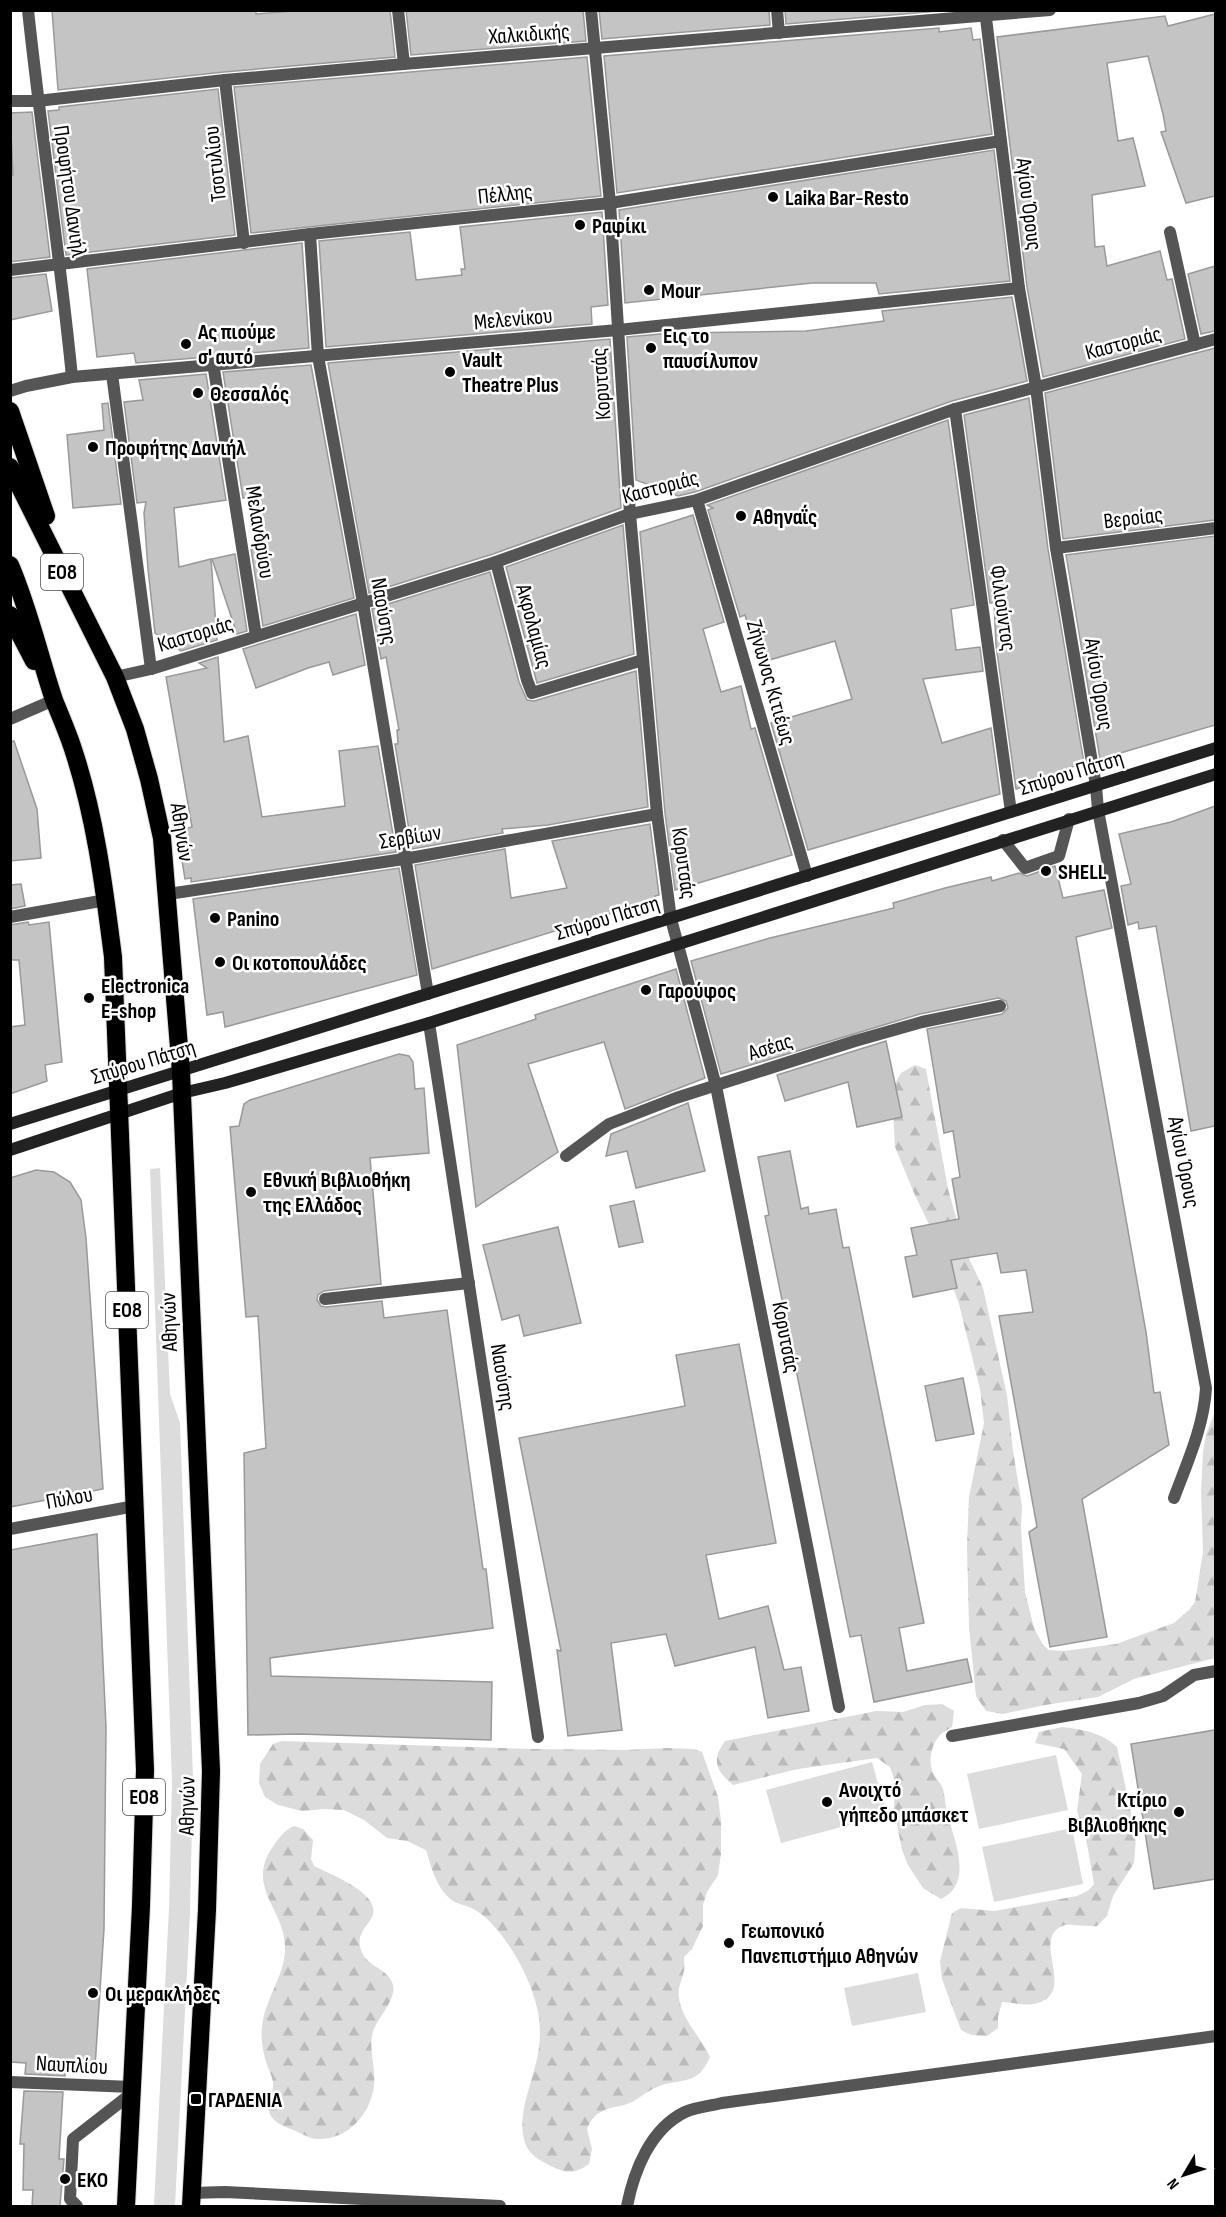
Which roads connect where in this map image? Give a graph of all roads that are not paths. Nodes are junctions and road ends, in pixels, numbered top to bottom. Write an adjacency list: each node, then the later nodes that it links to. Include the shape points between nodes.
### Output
1 (28, 10): 12 (street, Προφήτου Δανιήλ)
2 (398, 10): 9 (street)
3 (591, 10): 8 (street, Κορυτσάς)
4 (777, 10): 7 (street)
5 (1050, 10): 6 (street, Χαλκιδικής)
6 (986, 14): 7 (street, Χαλκιδικής); 13 (street, Αγίου Όρους)
7 (779, 33): 8 (street, Χαλκιδικής)
8 (595, 49): 9 (street, Χαλκιδικής); 14 (street, Κορυτσάς)
9 (404, 64): 10 (street, Χαλκιδικής)
10 (225, 80): 12 (street, Χαλκιδικής); 17 (street, Τσοτυλίου)
11 (10, 101): 12 (street, Χαλκιδικής)
12 (37, 101): 18 (street, Προφήτου Δανιήλ)
13 (1001, 141): 14 (street, Πέλλης); 20 (street, Αγίου Όρους)
14 (610, 203): 16 (street, Πέλλης); 21 (street, Κορυτσάς)
15 (1170, 232): 23 (street)
16 (310, 234): 17 (street, Πέλλης); 24 (street, Ναούσης)
17 (244, 243): 18 (street, Πέλλης)
18 (61, 264): 19 (street, Πέλλης); 27 (street, Προφήτου Δανιήλ)
19 (10, 270)
20 (1019, 288): 21 (street, Μελενίκου); 28 (street, Αγίου Όρους)
21 (618, 330): 24 (street, Μελενίκου); 34 (street, Κορυτσάς)
22 (1215, 339): 23 (street, Καστοριάς)
23 (1195, 345): 28 (street, Καστοριάς)
24 (318, 356): 25 (street, Μελενίκου); 40 (street, Ναούσης)
25 (213, 363): 26 (street, Μελενίκου); 42 (street, Μελανδρύου)
26 (112, 374): 27 (street, Μελενίκου); 44 (street)
27 (72, 376): 29 (street, Μελενίκου)
28 (1036, 387): 30 (street, Καστοριάς); 36 (street, Αγίου Όρους)
29 (10, 391)
30 (956, 409): 33 (street, Καστοριάς); 52 (street, Φιλιούντος)
31 (10, 411): 39 (highway)
32 (10, 467): 39 (highway, Αθηνών / ΕΟ8)
33 (697, 500): 34 (street, Καστοριάς); 57 (street, Ζήνωνος Κιτιέως)
34 (630, 514): 37 (street, Καστοριάς); 43 (street, Κορυτσάς)
35 (1215, 528): 36 (street, Βεροίας)
36 (1056, 548): 50 (street, Αγίου Όρους)
37 (496, 562): 40 (street, Καστοριάς); 43 (street, Ακρολαμίας, via 532,693)
38 (10, 565): 46 (highway, Αθηνών / ΕΟ8)
39 (68, 584): 45 (highway, Αθηνών / ΕΟ8)
40 (363, 603): 42 (street, Καστοριάς); 56 (street, Ναούσης)
41 (10, 615): 46 (highway)
42 (256, 636): 44 (street, Καστοριάς)
43 (643, 660): 53 (street, Κορυτσάς)
44 (152, 669): 45 (street, Καστοριάς)
45 (115, 677): 58 (highway, Αθηνών / ΕΟ8, via 149,779 162,838)
46 (54, 700): 47 (street); 59 (highway, Αθηνών / ΕΟ8, via 85,791)
47 (10, 719)
48 (1215, 748): 50 (street, Σπύρου Πάτση)
49 (1215, 774): 51 (street, Σπύρου Πάτση)
50 (1096, 786): 51 (street, Αγίου Όρους); 52 (street, Σπύρου Πάτση)
51 (1098, 810): 54 (street, Σπύρου Πάτση); 76 (street, Αγίου Όρους, via 1206,1388 1205,1405)
52 (1011, 812): 57 (street, Σπύρου Πάτση)
53 (657, 814): 56 (street, Σερβίων); 61 (street, Κορυτσάς)
54 (1069, 819): 55 (street, Σπύρου Πάτση); 55 (street, via 1059,856 1025,868)
55 (1003, 840): 62 (street, Σπύρου Πάτση)
56 (404, 859): 58 (street, Σερβίων); 63 (street, Ναούσης)
57 (807, 876): 61 (street, Σπύρου Πάτση)
58 (168, 894): 66 (highway, Αθηνών / ΕΟ8)
59 (106, 900): 60 (street); 68 (highway, Αθηνών / ΕΟ8, via 114,957)
60 (10, 917)
61 (671, 919): 62 (street, Κορυτσάς); 63 (street, Σπύρου Πάτση)
62 (676, 943): 65 (street, Σπύρου Πάτση); 67 (street, Κορυτσάς)
63 (428, 994): 66 (street, Σπύρου Πάτση)
64 (1000, 1006): 67 (street, Ασέας, via 855,1041)
65 (429, 1023): 69 (street, Σπύρου Πάτση); 74 (street, Ναούσης)
66 (181, 1072): 68 (street, Σπύρου Πάτση); 69 (highway, Αθηνών / ΕΟ8)
67 (716, 1086): 73 (street, Ασέας, via 622,1118); 80 (street, Κορυτσάς)
68 (119, 1091): 70 (highway, Αθηνών / ΕΟ8); 71 (street, Σπύρου Πάτση)
69 (182, 1093): 70 (street, Σπύρου Πάτση); 86 (highway, Αθηνών / ΕΟ8, via 211,1771)
70 (120, 1114): 72 (street, Σπύρου Πάτση); 77 (highway, Αθηνών / ΕΟ8)
71 (10, 1124)
72 (10, 1150)
73 (566, 1156)
74 (469, 1283): 75 (street); 82 (street, Ναούσης)
75 (325, 1299)
76 (1174, 1498)
77 (135, 1506): 78 (street, Πύλου); 85 (highway, Αθηνών / ΕΟ8, via 145,1770)
78 (10, 1529)
79 (1215, 1671): 81 (street, via 1194,1675 1163,1696 1139,1703)
80 (839, 1707)
81 (952, 1736)
82 (538, 1737)
83 (1215, 2036): 90 (street, via 687,2111 652,2140 637,2170)
84 (10, 2082): 85 (street, Ναυπλίου)
85 (132, 2090): 87 (street, via 73,2139 70,2199); 88 (highway, Αθηνών / ΕΟ8)
86 (192, 2200): 89 (street, via 225,2192)
87 (77, 2206)
88 (126, 2206)
89 (500, 2206)
90 (627, 2206)

